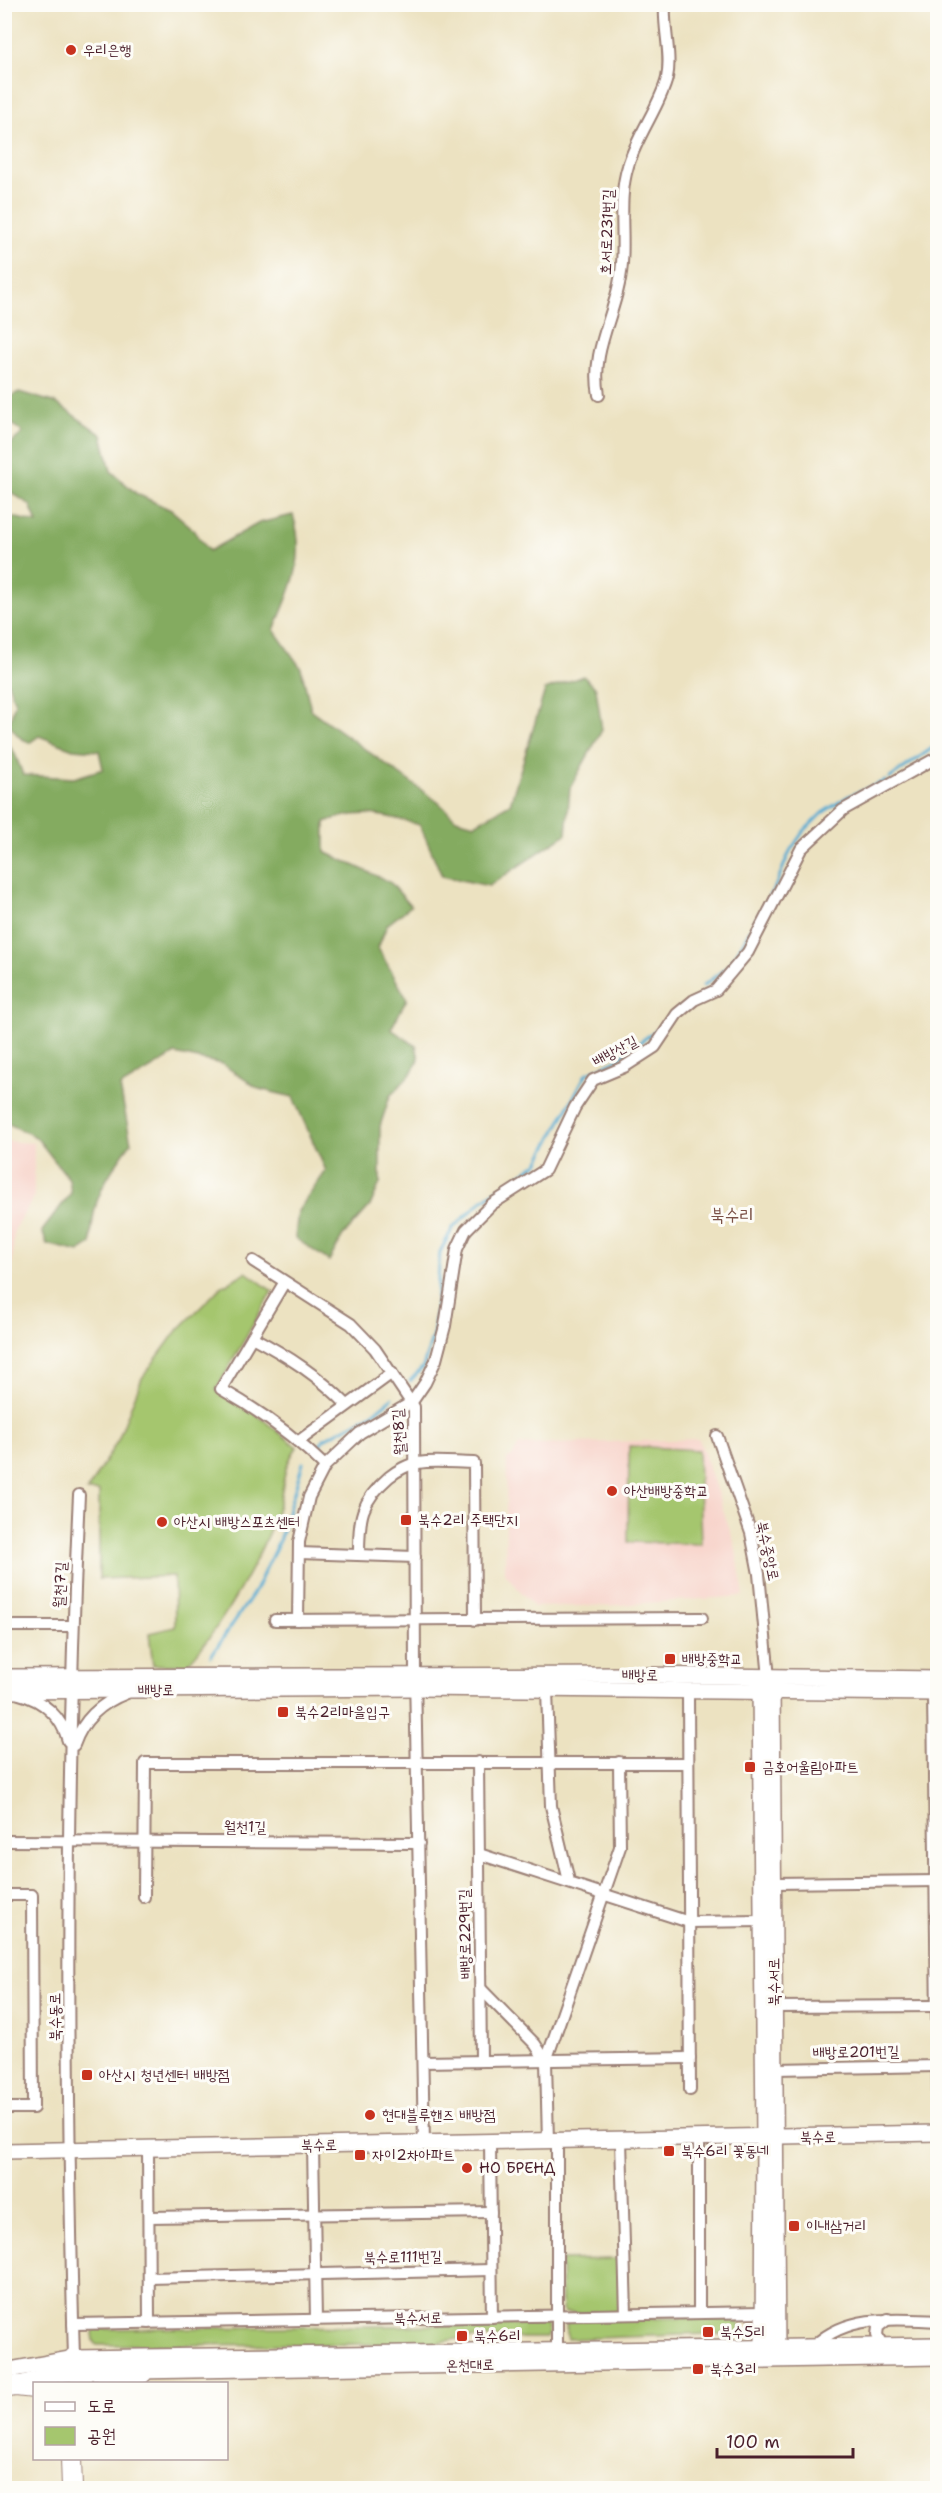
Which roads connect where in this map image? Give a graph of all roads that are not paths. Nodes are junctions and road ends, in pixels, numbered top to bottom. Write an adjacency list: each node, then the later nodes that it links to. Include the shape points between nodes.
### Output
1 (665, 4): 2 (street, 호서로231번길, via 667,77 628,164 621,192 622,262 598,350)
2 (599, 395)
3 (938, 758): 8 (street, 배방산길, via 843,810 801,849 748,952 716,990 694,1000 677,1014 655,1047 593,1080 575,1107 545,1170 492,1204 466,1230 457,1249 436,1360)
4 (253, 1262): 5 (street, 월천8길)
5 (284, 1283): 6 (street); 7 (street, 월천8길, via 351,1324)
6 (252, 1337): 9 (street, via 325,1382); 11 (street, via 221,1389 260,1411)
7 (392, 1372): 8 (street, 월천8길); 9 (street)
8 (412, 1402): 12 (street, 월천8길); 13 (street, via 360,1433)
9 (347, 1405): 11 (street)
10 (717, 1436): 28 (street, 북수중앙로, via 751,1533 759,1574)
11 (298, 1441): 13 (street)
12 (416, 1462): 16 (street, via 394,1473 364,1505 359,1524); 17 (street, 월천8길); 21 (street, via 474,1463)
13 (325, 1466): 15 (street, via 309,1497)
14 (79, 1495): 24 (street, 월천7길)
15 (299, 1553): 16 (street); 20 (street)
16 (359, 1555): 17 (street)
17 (415, 1557): 22 (street, 월천8길)
18 (702, 1618): 21 (street)
19 (275, 1620): 20 (street)
20 (298, 1620): 22 (street)
21 (475, 1620): 22 (street)
22 (415, 1621): 26 (street, 월천8길)
23 (4, 1626): 24 (street)
24 (73, 1626): 27 (street, 월천7길)
25 (4, 1677): 27 (street, 배방로)
26 (416, 1681): 27 (street, 배방로); 28 (street, 배방로); 30 (street, 배방로); 31 (street, 배방로); 35 (street)
27 (72, 1683): 30 (street, 배방로); 32 (street, 배방로); 34 (street, 북수동로)
28 (766, 1683): 29 (street, 배방로); 33 (street, 배방로); 49 (street, 북수서로); 53 (street, 북수서로)
29 (936, 1688): 40 (street)
30 (135, 1690): 34 (street, via 100,1707 77,1736)
31 (547, 1690): 33 (street, 배방로); 37 (street)
32 (4, 1691): 34 (street, via 44,1704 57,1716)
33 (688, 1692): 39 (street)
34 (71, 1754): 43 (street, 북수동로)
35 (417, 1762): 36 (street); 44 (street, via 146,1763); 45 (street)
36 (478, 1762): 37 (street); 46 (street, 배방로229번길)
37 (548, 1762): 38 (street); 47 (street, via 551,1806)
38 (619, 1762): 39 (street); 50 (street, via 620,1847)
39 (688, 1762): 54 (street)
40 (936, 1766): 41 (street)
41 (936, 1821): 48 (street)
42 (4, 1841): 43 (street, 월천1길)
43 (71, 1842): 44 (street, 월천1길); 77 (street, 북수동로)
44 (144, 1842): 45 (street, 월천1길); 52 (street)
45 (418, 1843): 62 (street)
46 (479, 1854): 47 (street); 56 (street, 배방로229번길)
47 (569, 1881): 50 (street)
48 (936, 1881): 49 (street); 55 (street)
49 (774, 1883): 58 (street, 북수서로)
50 (604, 1893): 54 (street); 61 (street)
51 (4, 1894): 67 (street, via 32,1895 33,2108)
52 (144, 1898)
53 (762, 1921): 54 (street); 69 (street, 북수서로)
54 (689, 1922): 59 (street)
55 (937, 1945): 57 (street)
56 (481, 1989): 60 (street); 61 (street, 배방로229번길, via 535,2044)
57 (937, 2006): 58 (street); 63 (street)
58 (775, 2007): 64 (street, 북수서로)
59 (690, 2058): 61 (street); 65 (street)
60 (481, 2061): 61 (street); 62 (street)
61 (546, 2061): 72 (street)
62 (423, 2062): 74 (street)
63 (937, 2066): 64 (street, 배방로201번길); 66 (street)
64 (775, 2069): 69 (street, 북수서로)
65 (690, 2090)
66 (938, 2101)
67 (4, 2108)
68 (938, 2133): 69 (street, 북수로)
69 (770, 2138): 70 (street, 북수로); 85 (street, 북수서로); 99 (street, 북수서로)
70 (699, 2139): 71 (street, 북수로); 86 (street)
71 (621, 2140): 72 (street, 북수로); 87 (street)
72 (553, 2141): 73 (street, 북수로); 88 (street)
73 (490, 2142): 74 (street, 북수로); 79 (street)
74 (424, 2144): 75 (street, 북수로)
75 (313, 2145): 76 (street, 북수로); 80 (street)
76 (148, 2148): 77 (street, 북수로); 81 (street)
77 (69, 2150): 78 (street, 북수로); 94 (street, 북수동로)
78 (4, 2151)
79 (491, 2212): 80 (street); 82 (street)
80 (314, 2214): 81 (street); 83 (street)
81 (149, 2217): 84 (street)
82 (492, 2270): 83 (street, 북수로111번길); 89 (street)
83 (315, 2275): 84 (street, 북수로111번길); 91 (street)
84 (149, 2278): 93 (street)
85 (764, 2312): 86 (street, 북수서로); 99 (street, 북수서로)
86 (699, 2313): 87 (street, 북수서로)
87 (626, 2314): 88 (street, 북수서로)
88 (557, 2316): 89 (street, 북수서로); 98 (street)
89 (492, 2317): 91 (street, 북수서로)
90 (888, 2319): 92 (street); 95 (street, via 842,2327); 96 (street, via 878,2327)
91 (316, 2320): 93 (street, 북수서로)
92 (938, 2321)
93 (149, 2323): 94 (street, 북수서로)
94 (73, 2324): 103 (street, 북수동로)
95 (814, 2345): 96 (street, 온천대로); 99 (street, 온천대로)
96 (882, 2345): 97 (street, 온천대로)
97 (938, 2345)
98 (557, 2350): 99 (street, 온천대로); 103 (street, 온천대로)
99 (771, 2352): 100 (street, 온천대로); 102 (street, 온천대로)
100 (938, 2357)
101 (4, 2372): 103 (street, 온천대로)
102 (142, 2373): 103 (street, 온천대로); 106 (highway, via 120,2376)
103 (75, 2374): 105 (street, 온천대로)
104 (33, 2382): 107 (street, 온천대로)
105 (34, 2382)
106 (110, 2382)
107 (4, 2388): 108 (highway)
108 (33, 2388)
109 (71, 2460): 111 (highway)
110 (82, 2460): 112 (highway)
111 (72, 2488)
112 (83, 2488)

